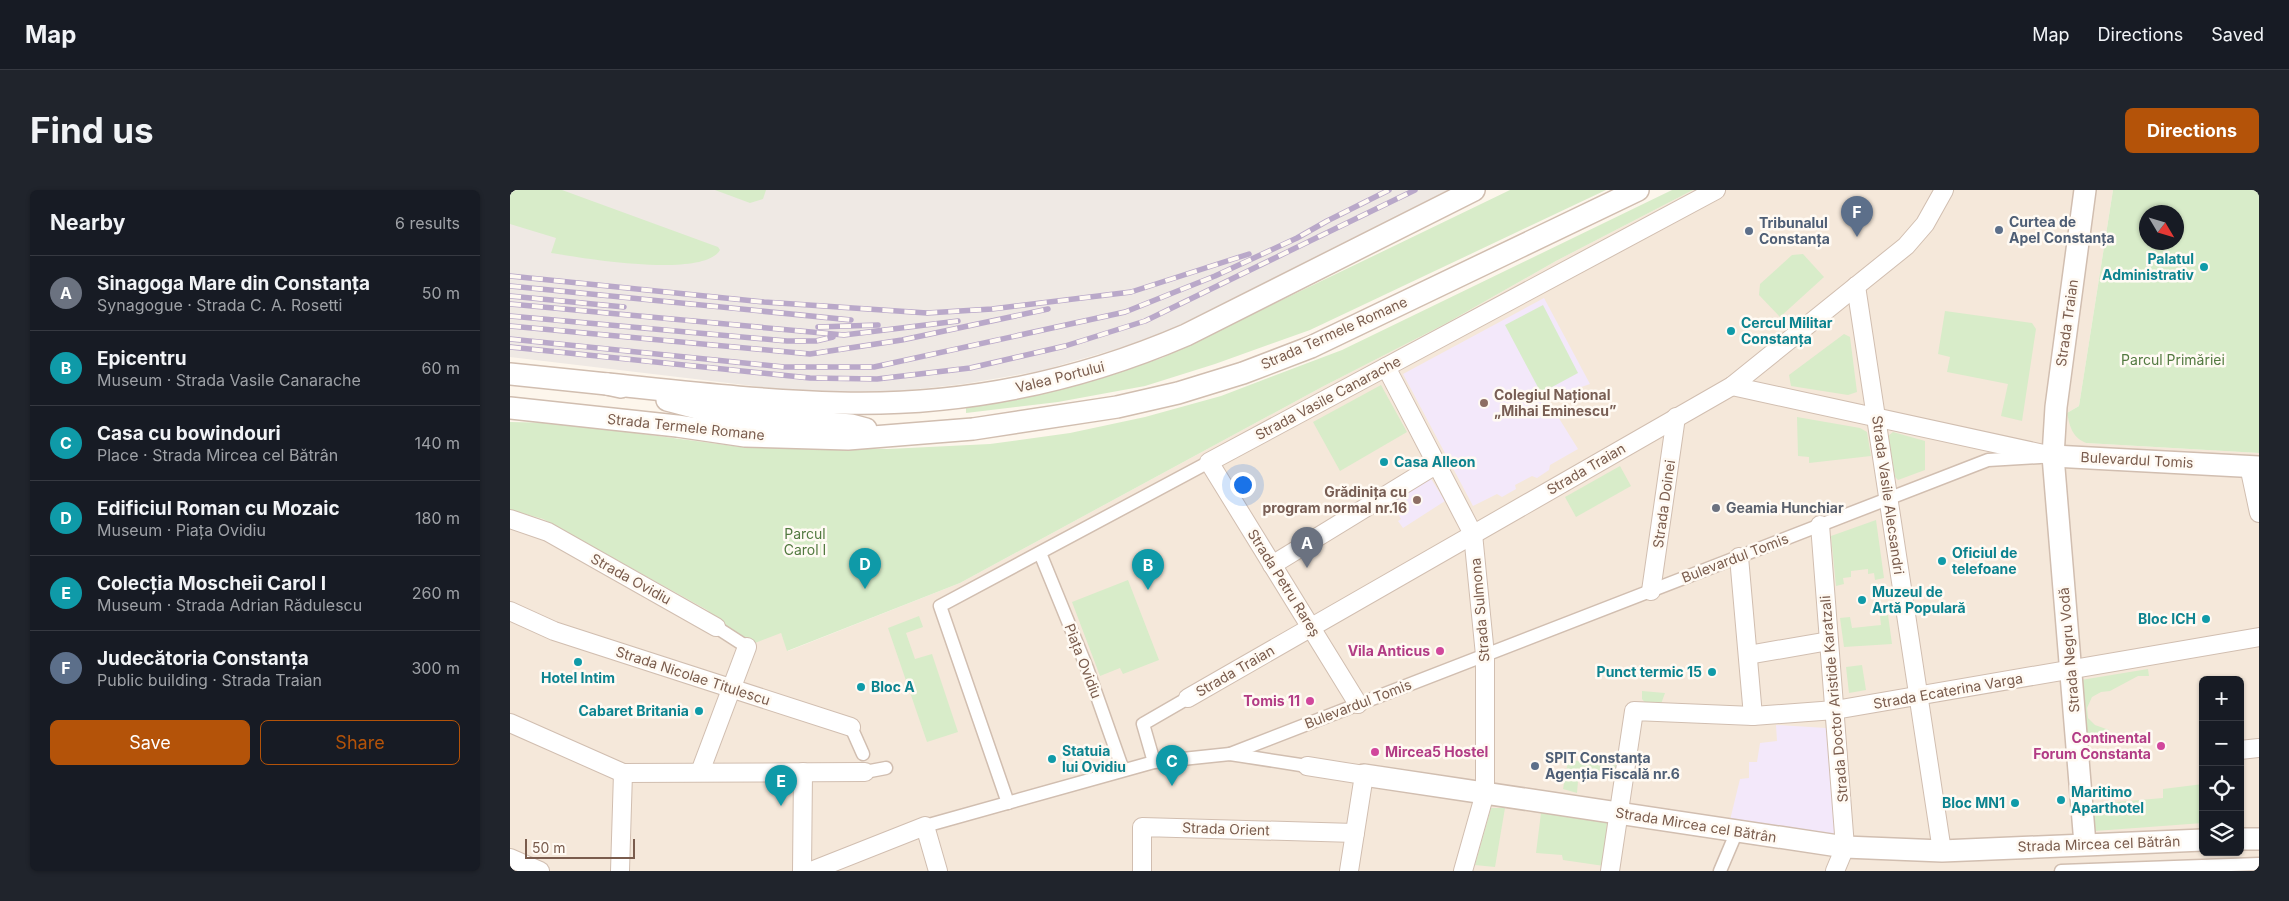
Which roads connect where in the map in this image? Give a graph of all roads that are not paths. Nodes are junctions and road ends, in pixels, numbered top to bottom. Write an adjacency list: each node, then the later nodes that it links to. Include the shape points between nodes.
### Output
1 (1474, 190): 11 (street, Valea Portului, via 1186,335 1100,368 1008,390 956,397 842,403)
2 (1638, 190): 18 (street, Strada Termele Romane, via 1311,347 1243,373 1117,408 973,429)
3 (1716, 190): 7 (street, Strada Vasile Canarache)
4 (1944, 190): 6 (street, Strada Traian, via 1925,224 1906,246)
5 (2085, 190): 12 (street, Strada Traian)
6 (1856, 286): 10 (street, Strada Traian); 16 (street, Strada Vasile Alecsandri)
7 (1386, 367): 21 (street, Strada Vasile Canarache); 22 (street, Strada Sulmona)
8 (510, 374): 9 (street, Strada Termele Romane)
9 (607, 384): 11 (street, Valea Portului); 14 (street, Strada Termele Romane)
10 (1732, 386): 15 (street, Strada Traian); 16 (street)
11 (748, 398): 14 (street)
12 (2056, 407): 19 (street, Strada Traian); 20 (street, via 2061,427 2075,445)
13 (510, 408): 17 (street, Strada Termele Romane)
14 (720, 414): 17 (street); 18 (street, Strada Termele Romane, via 851,425)
15 (1676, 417): 28 (street, Strada Traian); 32 (street, Strada Doinei)
16 (1877, 418): 19 (street); 24 (street, Strada Vasile Alecsandri)
17 (677, 426): 18 (street, Strada Termele Romane, via 745,436 848,439)
18 (893, 436)
19 (2053, 456): 20 (street, Bulevardul Tomis); 24 (street, Bulevardul Tomis, via 1988,460); 41 (street, Strada Negru Vodă)
20 (2106, 459): 23 (street, Bulevardul Tomis)
21 (1209, 462): 29 (street, Strada Vasile Canarache); 31 (street, Strada Petru Rareș)
22 (1436, 464): 28 (street, Strada Sulmona); 31 (street)
23 (2254, 466): 25 (street)
24 (1889, 499): 27 (street, Bulevardul Tomis); 43 (street, Strada Vasile Alecsandri)
25 (2259, 513)
26 (510, 519): 34 (street, Strada Ovidiu, via 548,532)
27 (1820, 525): 30 (street, Bulevardul Tomis); 37 (street, Strada Doctor Aristide Karatzali)
28 (1473, 534): 35 (street, Strada Traian); 39 (street, Strada Sulmona)
29 (1040, 553): 57 (street, Piața Ovidiu, via 1087,668); 64 (street, Strada Vasile Canarache, via 940,606)
30 (1739, 557): 32 (street, Bulevardul Tomis); 40 (street)
31 (1272, 565): 35 (street, Strada Petru Rareș)
32 (1651, 591): 39 (street, Bulevardul Tomis)
33 (510, 611): 42 (street, Strada Nicolae Titulescu, via 554,631)
34 (716, 626): 38 (street, Strada Ovidiu)
35 (1311, 628): 44 (street, Strada Traian); 45 (street, Strada Petru Rareș)
36 (2259, 637): 41 (street, Strada Ecaterina Varga)
37 (1829, 641): 40 (street); 46 (street, Strada Doctor Aristide Karatzali)
38 (747, 647): 42 (street)
39 (1485, 655): 45 (street, Bulevardul Tomis); 63 (street, Strada Sulmona)
40 (1748, 655): 47 (street)
41 (2071, 670): 43 (street, Strada Ecaterina Varga); 72 (street, Strada Negru Vodă)
42 (731, 688): 49 (street, Strada Nicolae Titulescu); 59 (street)
43 (1919, 696): 46 (street, Strada Ecaterina Varga); 74 (street, Strada Vasile Alecsandri)
44 (1182, 702): 54 (street, via 1143,724)
45 (1358, 704): 53 (street, Bulevardul Tomis)
46 (1835, 710): 47 (street, Strada Ecaterina Varga); 73 (street, Strada Doctor Aristide Karatzali)
47 (1753, 716): 65 (street, Strada Ecaterina Varga, via 1634,711)
48 (510, 723): 58 (street)
49 (851, 727): 52 (street, Strada Nicolae Titulescu)
50 (2259, 748): 51 (street)
51 (2244, 750)
52 (863, 754)
53 (1230, 754): 54 (street, Strada Mircea cel Bătrân); 55 (street, Strada Mircea cel Bătrân)
54 (1154, 762): 57 (street, Strada Mircea cel Bătrân)
55 (1307, 766): 62 (street, Strada Mircea cel Bătrân)
56 (886, 768): 61 (street)
57 (1123, 770): 64 (street, Strada Mircea cel Bătrân)
58 (623, 772): 59 (street); 78 (street)
59 (700, 772): 60 (street)
60 (803, 772): 61 (street); 79 (street)
61 (865, 772)
62 (1364, 775): 63 (street, Strada Mircea cel Bătrân); 68 (street)
63 (1484, 793): 65 (street, Strada Mircea cel Bătrân); 84 (street, Strada Sulmona)
64 (1008, 803): 66 (street, Strada Mircea cel Bătrân)
65 (1619, 813): 67 (street, Strada Mircea cel Bătrân); 85 (street)
66 (928, 826): 80 (street); 81 (street)
67 (1736, 831): 73 (street, Strada Mircea cel Bătrân); 86 (street)
68 (1355, 833): 82 (street, Strada Orient, via 1142,827); 83 (street)
69 (2244, 838): 70 (street)
70 (2259, 839)
71 (2199, 840): 72 (street, Strada Mircea cel Bătrân)
72 (2085, 844): 74 (street, Strada Mircea cel Bătrân)
73 (1845, 847): 74 (street, Strada Mircea cel Bătrân); 87 (street, Strada Doctor Aristide Karatzali)
74 (1942, 851)
75 (510, 858): 77 (street)
76 (2259, 864): 88 (street)
77 (540, 871)
78 (620, 871)
79 (802, 871)
80 (811, 871)
81 (938, 871)
82 (1142, 871)
83 (1349, 871)
84 (1463, 871)
85 (1610, 871)
86 (1720, 871)
87 (1835, 871)
88 (2061, 871)

